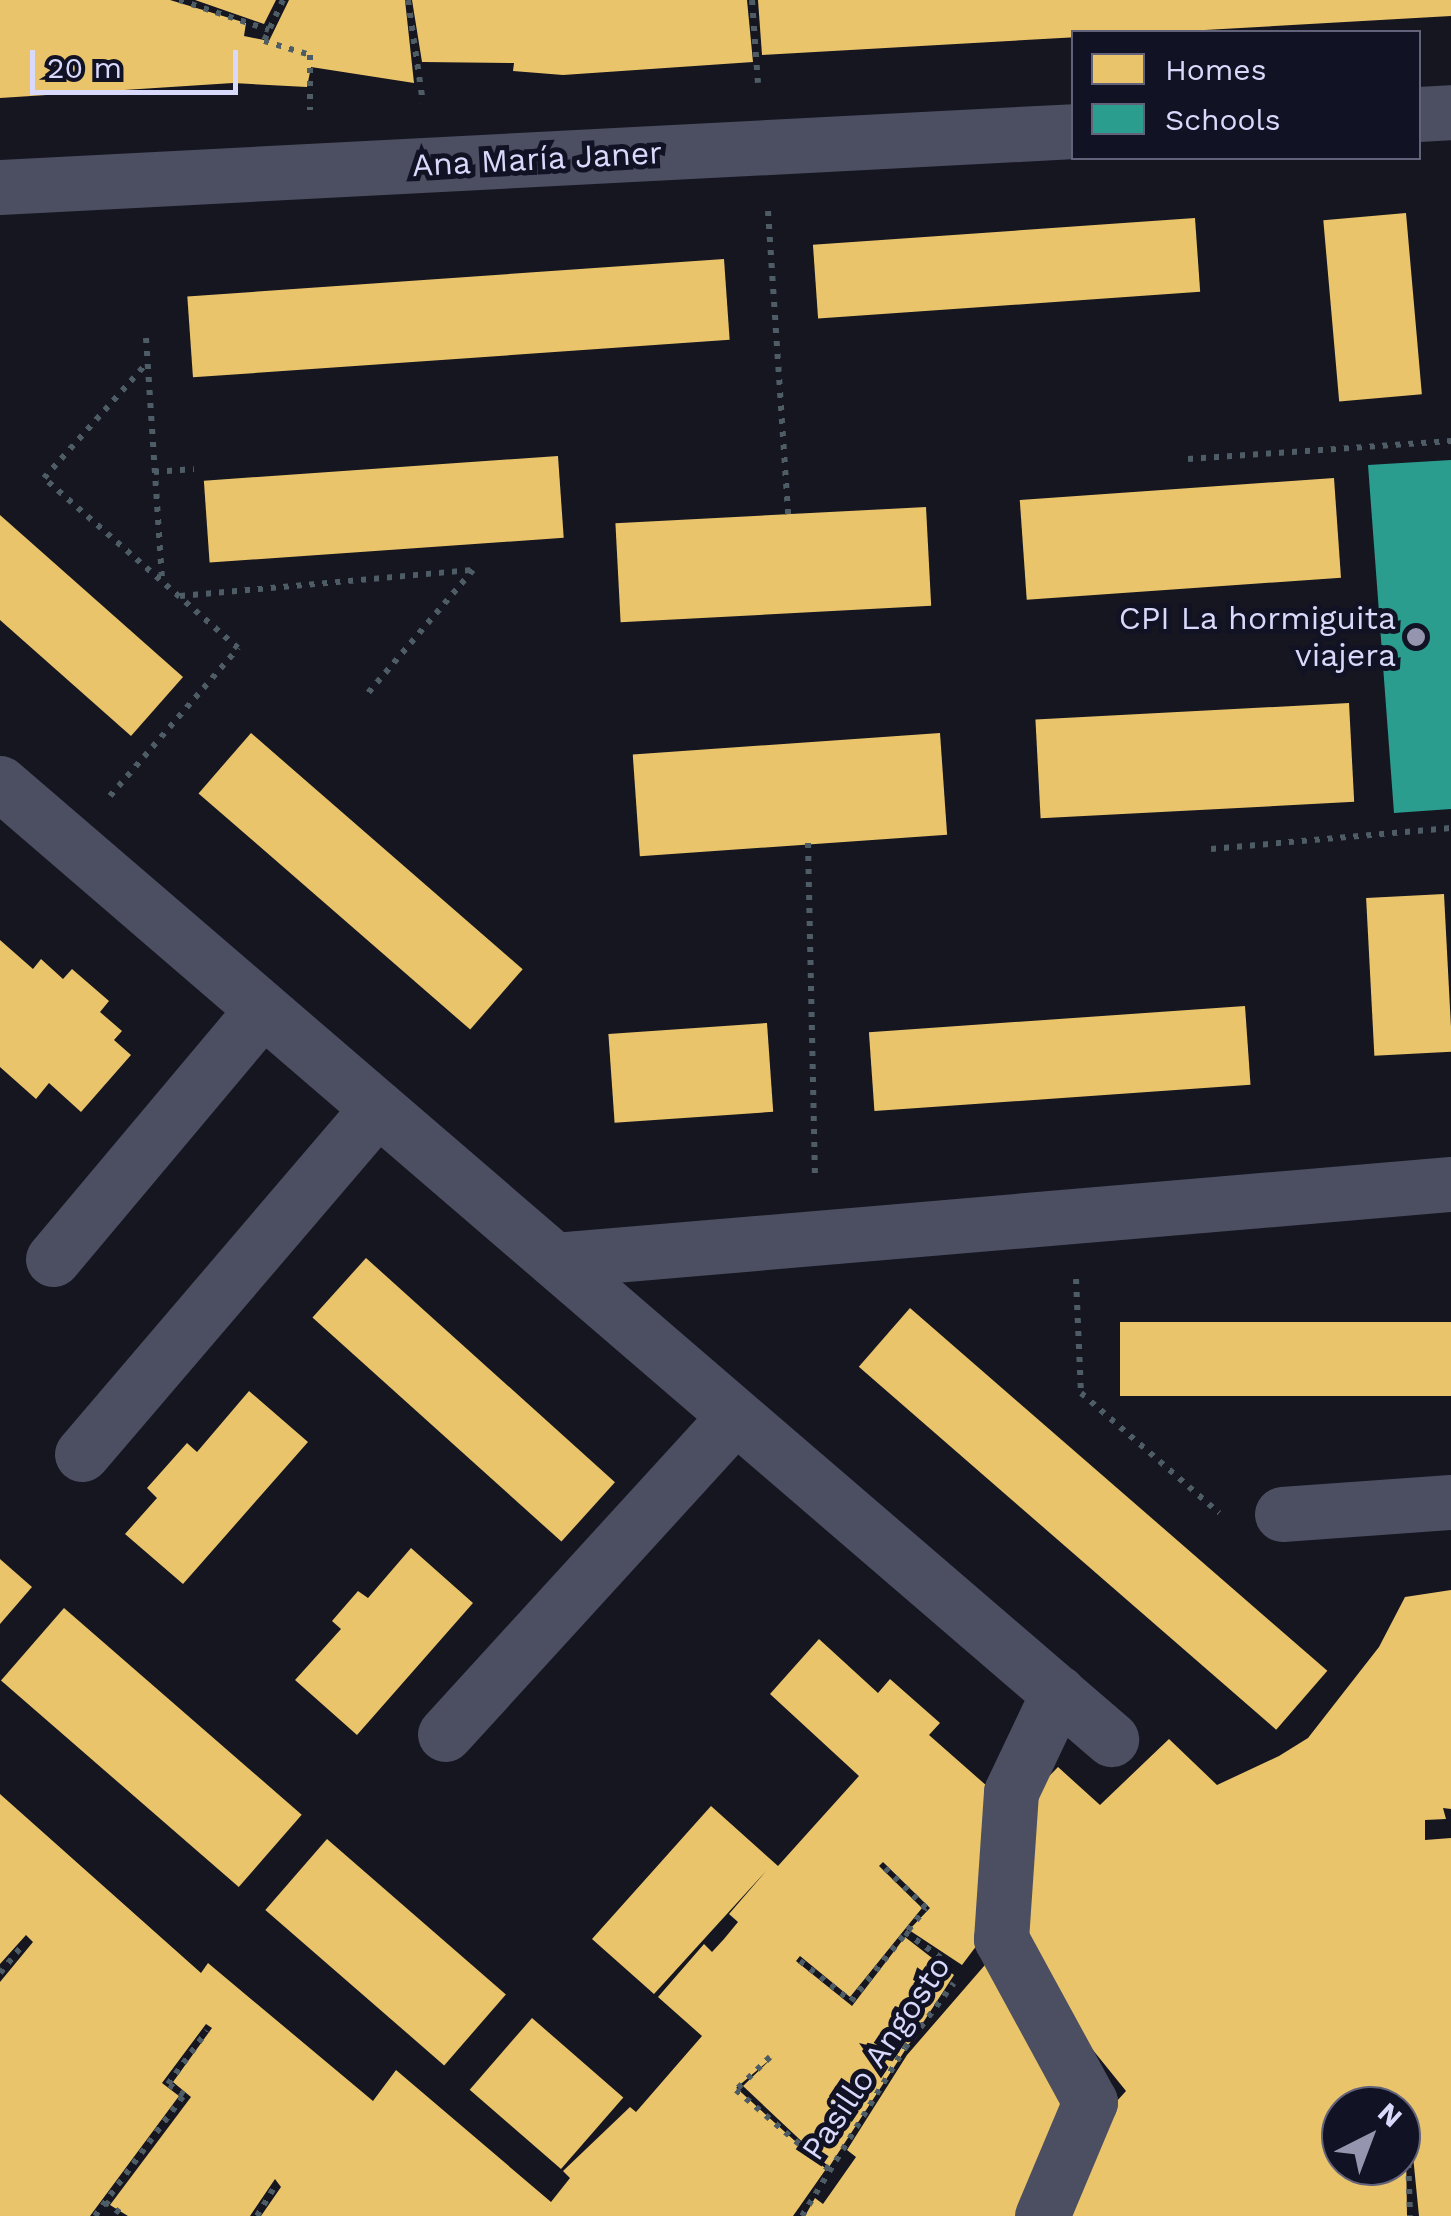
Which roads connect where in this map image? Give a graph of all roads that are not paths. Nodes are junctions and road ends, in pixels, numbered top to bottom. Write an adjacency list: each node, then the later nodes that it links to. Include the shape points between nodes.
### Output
1 (1451, 112): 2 (street)
2 (1421, 114)
3 (1071, 131): 4 (street, Ana María Janer)
4 (0, 186)
5 (0, 783): 6 (street)
6 (263, 1009): 7 (street); 9 (street)
7 (378, 1108): 10 (street); 12 (street)
8 (1451, 1184): 10 (street)
9 (53, 1259)
10 (555, 1260): 11 (street)
11 (735, 1416): 15 (street); 16 (street)
12 (82, 1454)
13 (1451, 1502): 14 (street)
14 (1282, 1514)
15 (1058, 1692): 17 (street); 18 (street, via 1010,1792 982,1956 1090,2102)
16 (445, 1734)
17 (1110, 1738)
18 (1042, 2216)

